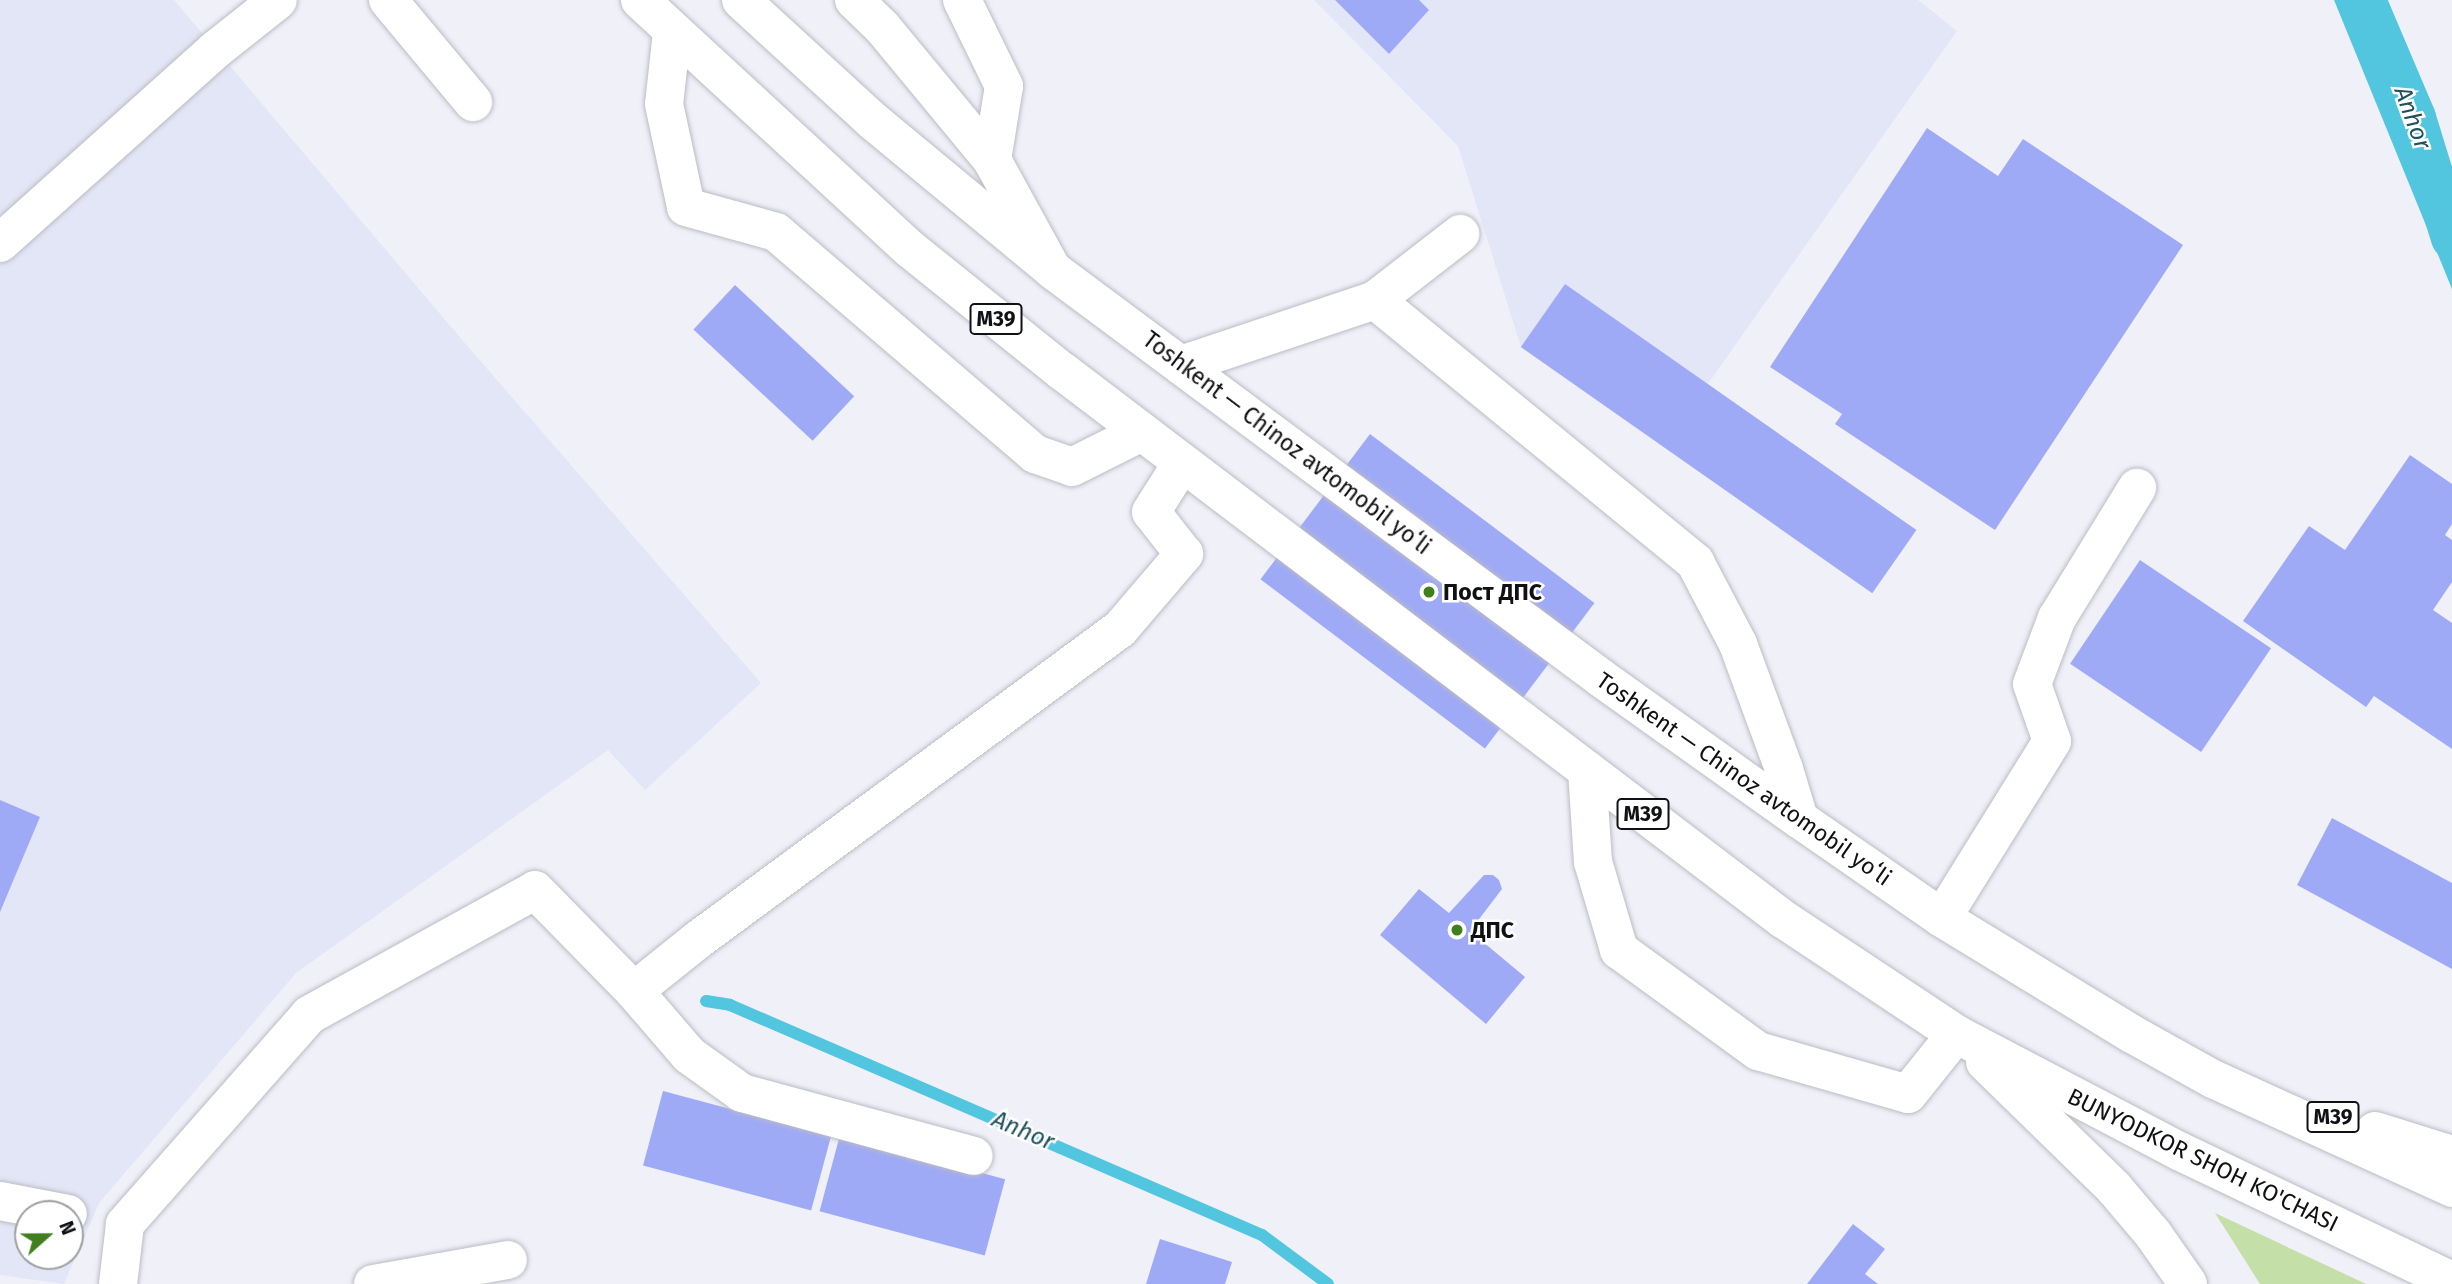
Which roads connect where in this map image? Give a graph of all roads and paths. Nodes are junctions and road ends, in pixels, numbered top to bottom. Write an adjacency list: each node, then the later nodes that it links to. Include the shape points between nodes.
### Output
1 (278, 0): 11 (main road, via 215,50)
2 (388, 0): 8 (main road)
3 (640, 0): 7 (main road, M39)
4 (741, 0): 12 (main road, Toshkent — Chinoz avtomobil yoʻli / M39, via 873,121)
5 (854, 0): 9 (main road, M39)
6 (962, 0): 9 (main road, via 1004,86)
7 (672, 32): 15 (main road, M39, via 910,249); 15 (main road, via 664,104 685,207 776,232 1035,454 1072,467)
8 (473, 102)
9 (992, 160): 12 (main road, M39)
10 (1460, 234): 13 (main road)
11 (0, 243)
12 (1054, 271): 14 (main road, Toshkent — Chinoz avtomobil yoʻli / M39)
13 (1375, 300): 14 (main road); 19 (main road, via 1695,562 1738,644)
14 (1181, 365): 19 (main road, Toshkent — Chinoz avtomobil yoʻli / M39, via 1601,678)
15 (1142, 432): 16 (main road, M39)
16 (1182, 463): 18 (main road, M39); 21 (main road, via 1150,512 1184,554 1120,629)
17 (2137, 488): 20 (main road, via 2057,618 2032,684 2052,741)
18 (1587, 770): 22 (main road, M39, via 1783,919); 22 (main road, via 1592,862 1619,950 1758,1051 1908,1094)
19 (1799, 819): 20 (main road, Toshkent — Chinoz avtomobil yoʻli / M39)
20 (1942, 918): 23 (main road, Toshkent — Chinoz avtomobil yoʻli / M39, via 2052,988)
21 (634, 991): 25 (main road, via 689,1055 742,1093); 28 (main road, via 535,890 309,1015)
22 (1956, 1034): 30 (main road, BUNYODKOR SHOH KO'CHASI, via 2179,1151); 33 (main road, M39, via 2114,1188)
23 (2213, 1079): 24 (main road, M39); 26 (main road)
24 (2452, 1155)
25 (974, 1156)
26 (2452, 1188)
27 (84, 1217): 28 (main road)
28 (125, 1224): 31 (main road)
29 (508, 1260): 32 (main road)
30 (2452, 1281)
31 (118, 1284)
32 (373, 1284)
33 (2188, 1284)

